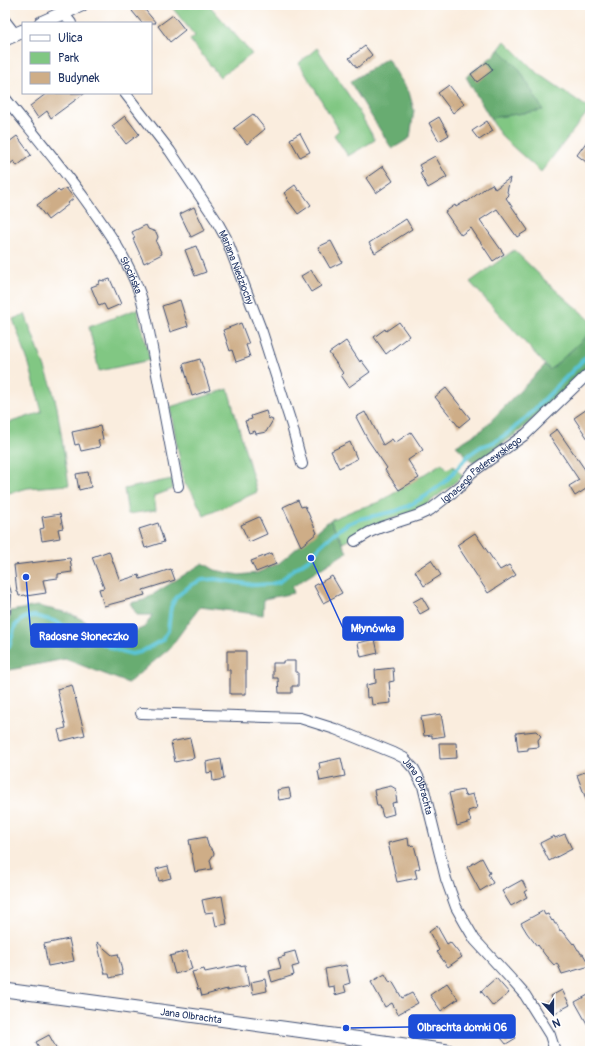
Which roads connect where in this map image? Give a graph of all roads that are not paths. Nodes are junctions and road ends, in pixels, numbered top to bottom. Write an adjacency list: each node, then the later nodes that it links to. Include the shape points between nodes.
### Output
1 (81, 5): 2 (street)
2 (67, 18): 4 (street)
3 (5, 21): 5 (street)
4 (45, 22)
5 (14, 35)
6 (126, 94): 9 (street, Mariana Niedziochy, via 170,151 226,238 265,339)
7 (5, 98): 10 (street, Słocińska, via 104,225 131,272 141,295 147,321)
8 (590, 372): 11 (street, Ignacego Paderewskiego, via 526,434 471,473 462,485 430,510 382,527)
9 (302, 464)
10 (178, 486)
11 (355, 541)
12 (5, 590): 13 (street)
13 (5, 611)
14 (141, 714): 17 (street, Jana Olbrachta, via 300,718 335,728 404,758 424,786 446,879 464,924 475,940 525,995 550,1035)
15 (5, 990): 16 (street, Jana Olbrachta)
16 (448, 1051)
17 (555, 1051)

